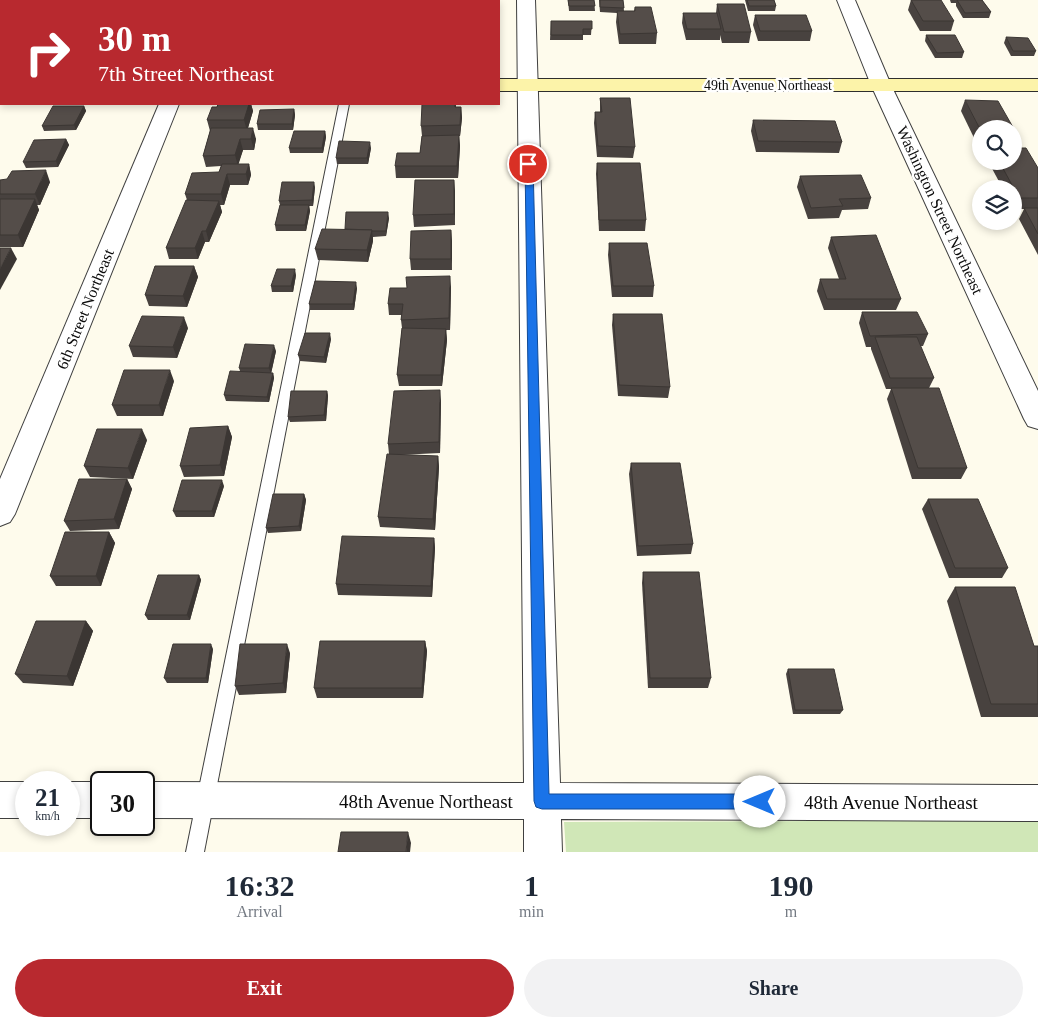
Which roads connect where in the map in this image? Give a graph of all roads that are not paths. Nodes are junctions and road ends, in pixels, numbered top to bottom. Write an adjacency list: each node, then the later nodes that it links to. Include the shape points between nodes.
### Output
1 (526, 0): 4 (street)
2 (846, 0): 5 (street, Washington Street Northeast)
3 (500, 84): 4 (street, 49th Avenue Northeast)
4 (527, 84): 5 (street, 49th Avenue Northeast); 15 (street)
5 (881, 85): 6 (street, 49th Avenue Northeast); 9 (street, Washington Street Northeast)
6 (1038, 85)
7 (170, 105): 10 (street, 6th Street Northeast)
8 (344, 105): 14 (lane)
9 (1038, 419)
10 (0, 514)
11 (0, 800): 12 (street)
12 (15, 800)
13 (155, 800): 14 (street, 48th Avenue Northeast)
14 (205, 800): 15 (street, 48th Avenue Northeast); 17 (lane)
15 (542, 801): 16 (street, 48th Avenue Northeast); 18 (street)
16 (1038, 803)
17 (195, 852)
18 (543, 852)

